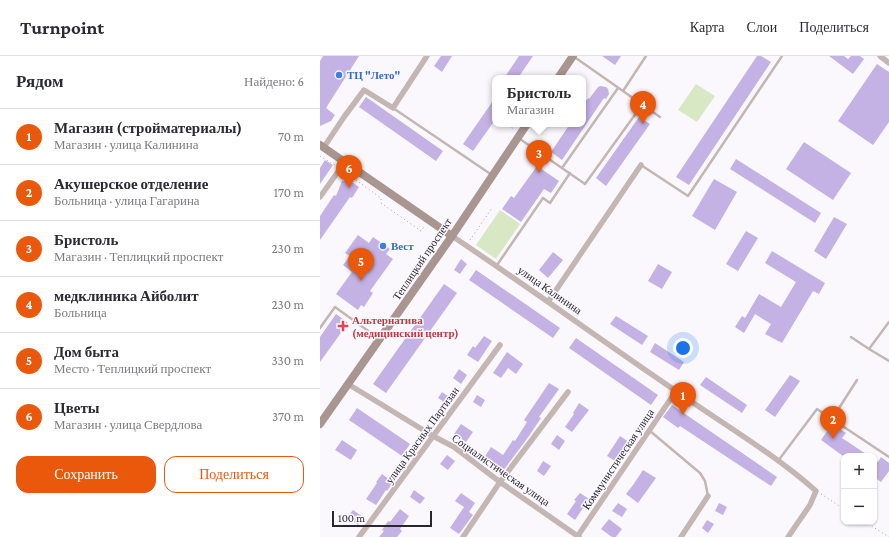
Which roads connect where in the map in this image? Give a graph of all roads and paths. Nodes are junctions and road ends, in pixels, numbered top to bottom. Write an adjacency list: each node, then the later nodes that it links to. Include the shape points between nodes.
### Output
1 (427, 56): 11 (street)
2 (573, 56): 7 (main road); 8 (lane)
3 (646, 56): 9 (lane)
4 (782, 56): 18 (lane, via 688,196)
5 (880, 56): 6 (street)
6 (889, 63)
7 (560, 75)
8 (618, 88): 9 (lane); 19 (lane)
9 (623, 91): 10 (lane)
10 (642, 105): 12 (lane); 20 (lane, via 586,184)
11 (393, 108): 15 (street, via 364,90); 21 (lane)
12 (660, 117)
13 (525, 127): 14 (main road, Теплицкий проспект)
14 (517, 138): 19 (lane); 21 (main road, Теплицкий проспект)
15 (322, 146): 17 (main road, улица Калинина)
16 (320, 156): 17 (path)
17 (343, 165): 22 (street); 24 (main road, улица Калинина); 24 (path, via 381,198 381,203 421,232)
18 (641, 165): 28 (street)
19 (562, 168): 20 (lane)
20 (570, 173): 27 (lane, via 550,203 543,198)
21 (492, 175): 25 (main road, Теплицкий проспект)
22 (320, 197)
23 (492, 208): 26 (path)
24 (429, 220): 25 (main road, улица Калинина)
25 (452, 236): 26 (street, улица Калинина); 34 (main road, Теплицкий проспект)
26 (466, 245): 27 (street, улица Калинина)
27 (497, 266): 28 (street, улица Калинина)
28 (548, 302): 40 (street, улица Калинина)
29 (320, 321): 31 (lane)
30 (889, 322): 36 (lane)
31 (324, 323): 32 (lane); 34 (lane, via 335,307)
32 (320, 328)
33 (851, 337): 36 (lane)
34 (380, 339): 39 (main road, Теплицкий проспект)
35 (500, 345): 45 (street, улица Красных Партизан)
36 (869, 349): 37 (lane)
37 (889, 361)
38 (857, 380): 42 (lane)
39 (348, 384): 43 (main road, Теплицкий проспект); 45 (street, Социалистическая улица)
40 (676, 391): 44 (street, Коммунистическая улица); 47 (street, улица Калинина)
41 (568, 392): 48 (street)
42 (832, 419): 46 (lane); 47 (lane, via 818,409)
43 (320, 424)
44 (649, 430): 50 (lane, via 700,473 705,481); 55 (street, Коммунистическая улица)
45 (433, 436): 48 (street, Социалистическая улица, via 454,447); 53 (street, улица Красных Партизан)
46 (889, 457)
47 (778, 461): 49 (street, улица Калинина)
48 (500, 482): 54 (street); 55 (street, Социалистическая улица)
49 (816, 491): 51 (path); 57 (street, via 810,505)
50 (708, 496): 56 (street)
51 (841, 506)
52 (870, 525): 58 (path)
53 (359, 537)
54 (463, 537)
55 (578, 537)
56 (681, 537)
57 (788, 537)
58 (889, 537)

